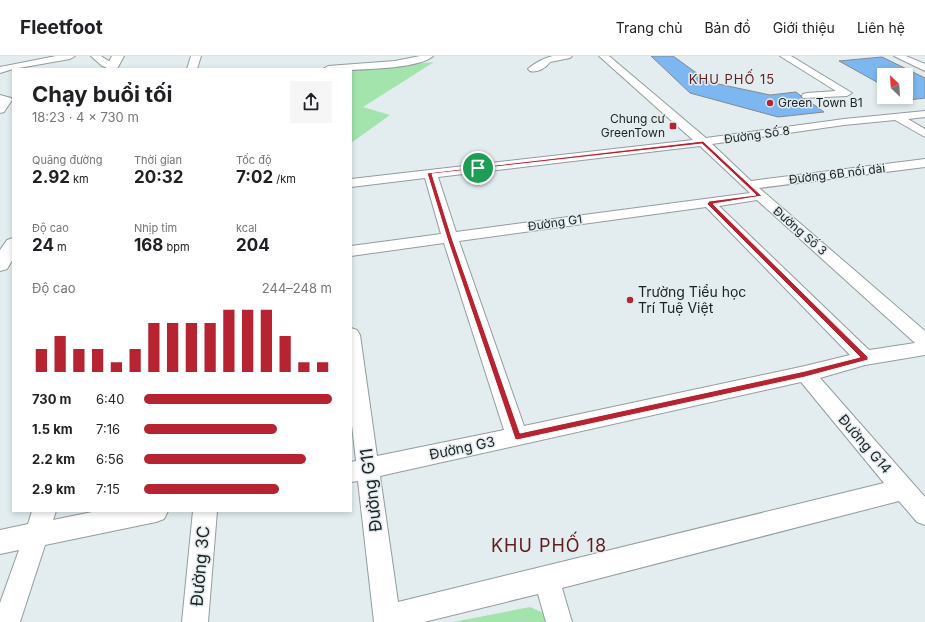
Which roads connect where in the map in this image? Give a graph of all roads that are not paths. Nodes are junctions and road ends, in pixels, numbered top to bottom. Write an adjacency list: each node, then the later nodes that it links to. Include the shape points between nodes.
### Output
1 (70, 56): 17 (street)
2 (96, 56): 12 (street)
3 (118, 56): 12 (street)
4 (196, 56): 13 (street)
5 (360, 56): 11 (street)
6 (428, 56): 11 (street, via 405,62)
7 (567, 56): 16 (street, via 547,60 543,65)
8 (604, 56): 24 (street, Đường Số 3)
9 (785, 56): 18 (street, via 847,93)
10 (899, 56): 15 (street)
11 (362, 66): 14 (street)
12 (111, 68)
13 (192, 68)
14 (339, 68)
15 (925, 68)
16 (533, 69)
17 (0, 70)
18 (807, 96)
19 (0, 98): 21 (street, via 7,100)
20 (925, 114): 22 (street, Đường Số 8)
21 (2, 116)
22 (897, 117): 23 (street); 24 (street, Đường Số 8)
23 (925, 134)
24 (703, 142): 28 (street, Đường Số 8); 30 (street, Đường Số 3)
25 (925, 163): 26 (street, Đường 6B nối dài)
26 (903, 166): 27 (street); 30 (street, Đường 6B nối dài)
27 (925, 172)
28 (430, 173): 29 (street, Đường Số 8); 32 (street)
29 (352, 183)
30 (754, 190): 31 (street, Đường G1); 36 (street, Đường Số 3)
31 (709, 203): 32 (street, Đường G1); 39 (street)
32 (450, 238): 34 (street, Đường G1); 41 (street)
33 (12, 246): 35 (street)
34 (352, 251)
35 (0, 265)
36 (925, 341)
37 (352, 344): 42 (street, Đường G11)
38 (925, 348): 39 (street, Đường G3)
39 (865, 358): 40 (street, Đường G3)
40 (805, 374): 41 (street, Đường G3); 43 (street, Đường G14)
41 (517, 437): 42 (street, Đường G3)
42 (359, 470): 51 (street, Đường G11)
43 (903, 489): 47 (street, Đường G14); 50 (street)
44 (44, 512): 48 (street)
45 (151, 512): 48 (street)
46 (205, 512): 53 (street, Đường 3C)
47 (925, 514)
48 (35, 535): 49 (street); 52 (street)
49 (0, 542)
50 (547, 580): 51 (street); 54 (street)
51 (386, 620)
52 (8, 622)
53 (195, 622)
54 (559, 622)

